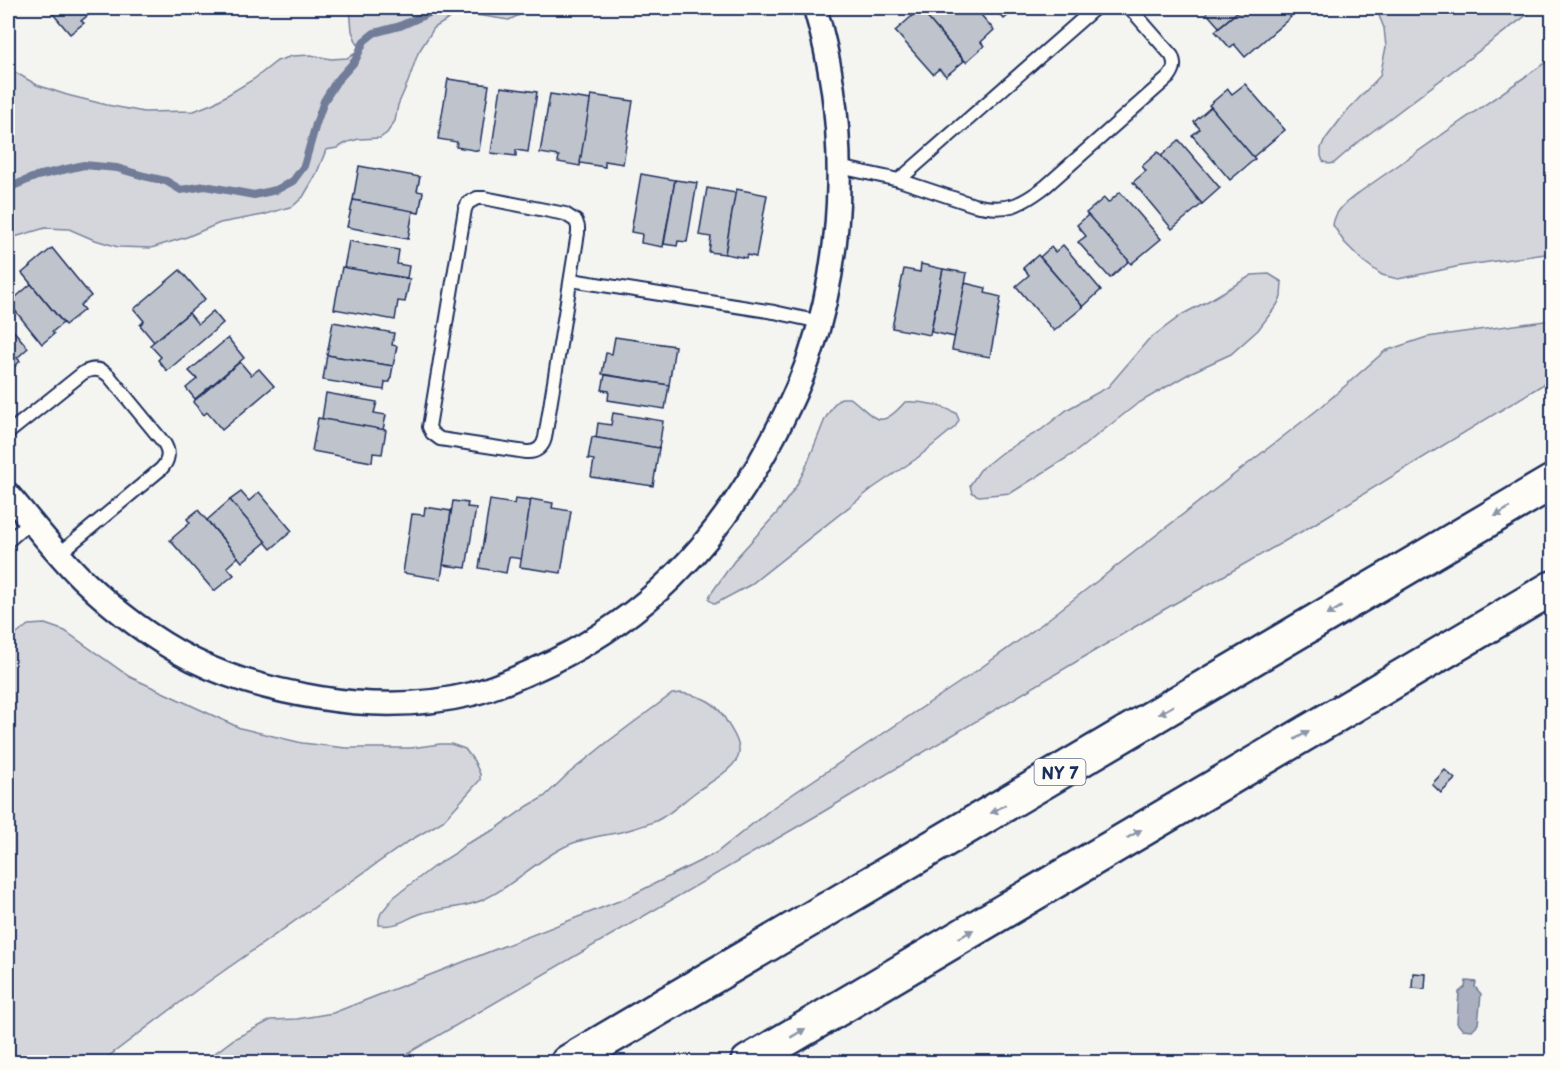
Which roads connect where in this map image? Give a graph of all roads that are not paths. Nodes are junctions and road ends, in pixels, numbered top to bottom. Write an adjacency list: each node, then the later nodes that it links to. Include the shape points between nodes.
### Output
1 (815, 8): 4 (street, via 832,79)
2 (1095, 8): 5 (lane)
3 (1130, 8): 5 (lane, via 1171,54 1173,72 1037,193 1010,207 986,207)
4 (839, 167): 5 (lane); 7 (street, via 833,255)
5 (899, 180)
6 (572, 280): 6 (lane, via 541,447 526,452 434,436 429,421 468,203 484,198 573,218 579,229); 7 (lane)
7 (820, 322): 13 (street, via 794,396 771,442 724,519 695,555 662,589 598,637 529,674 471,694 417,702 357,703 281,692 251,683 194,660 142,629 99,595)
8 (8, 433): 13 (lane, via 83,373 97,369 110,376 167,449 167,460 161,469)
9 (1552, 482): 15 (highway, NY 7, one-way to 15)
10 (8, 494): 11 (street)
11 (31, 521): 12 (lane); 13 (street)
12 (8, 541)
13 (59, 554)
14 (1552, 588): 16 (highway, one-way to 14)
15 (568, 1062)
16 (748, 1062)

